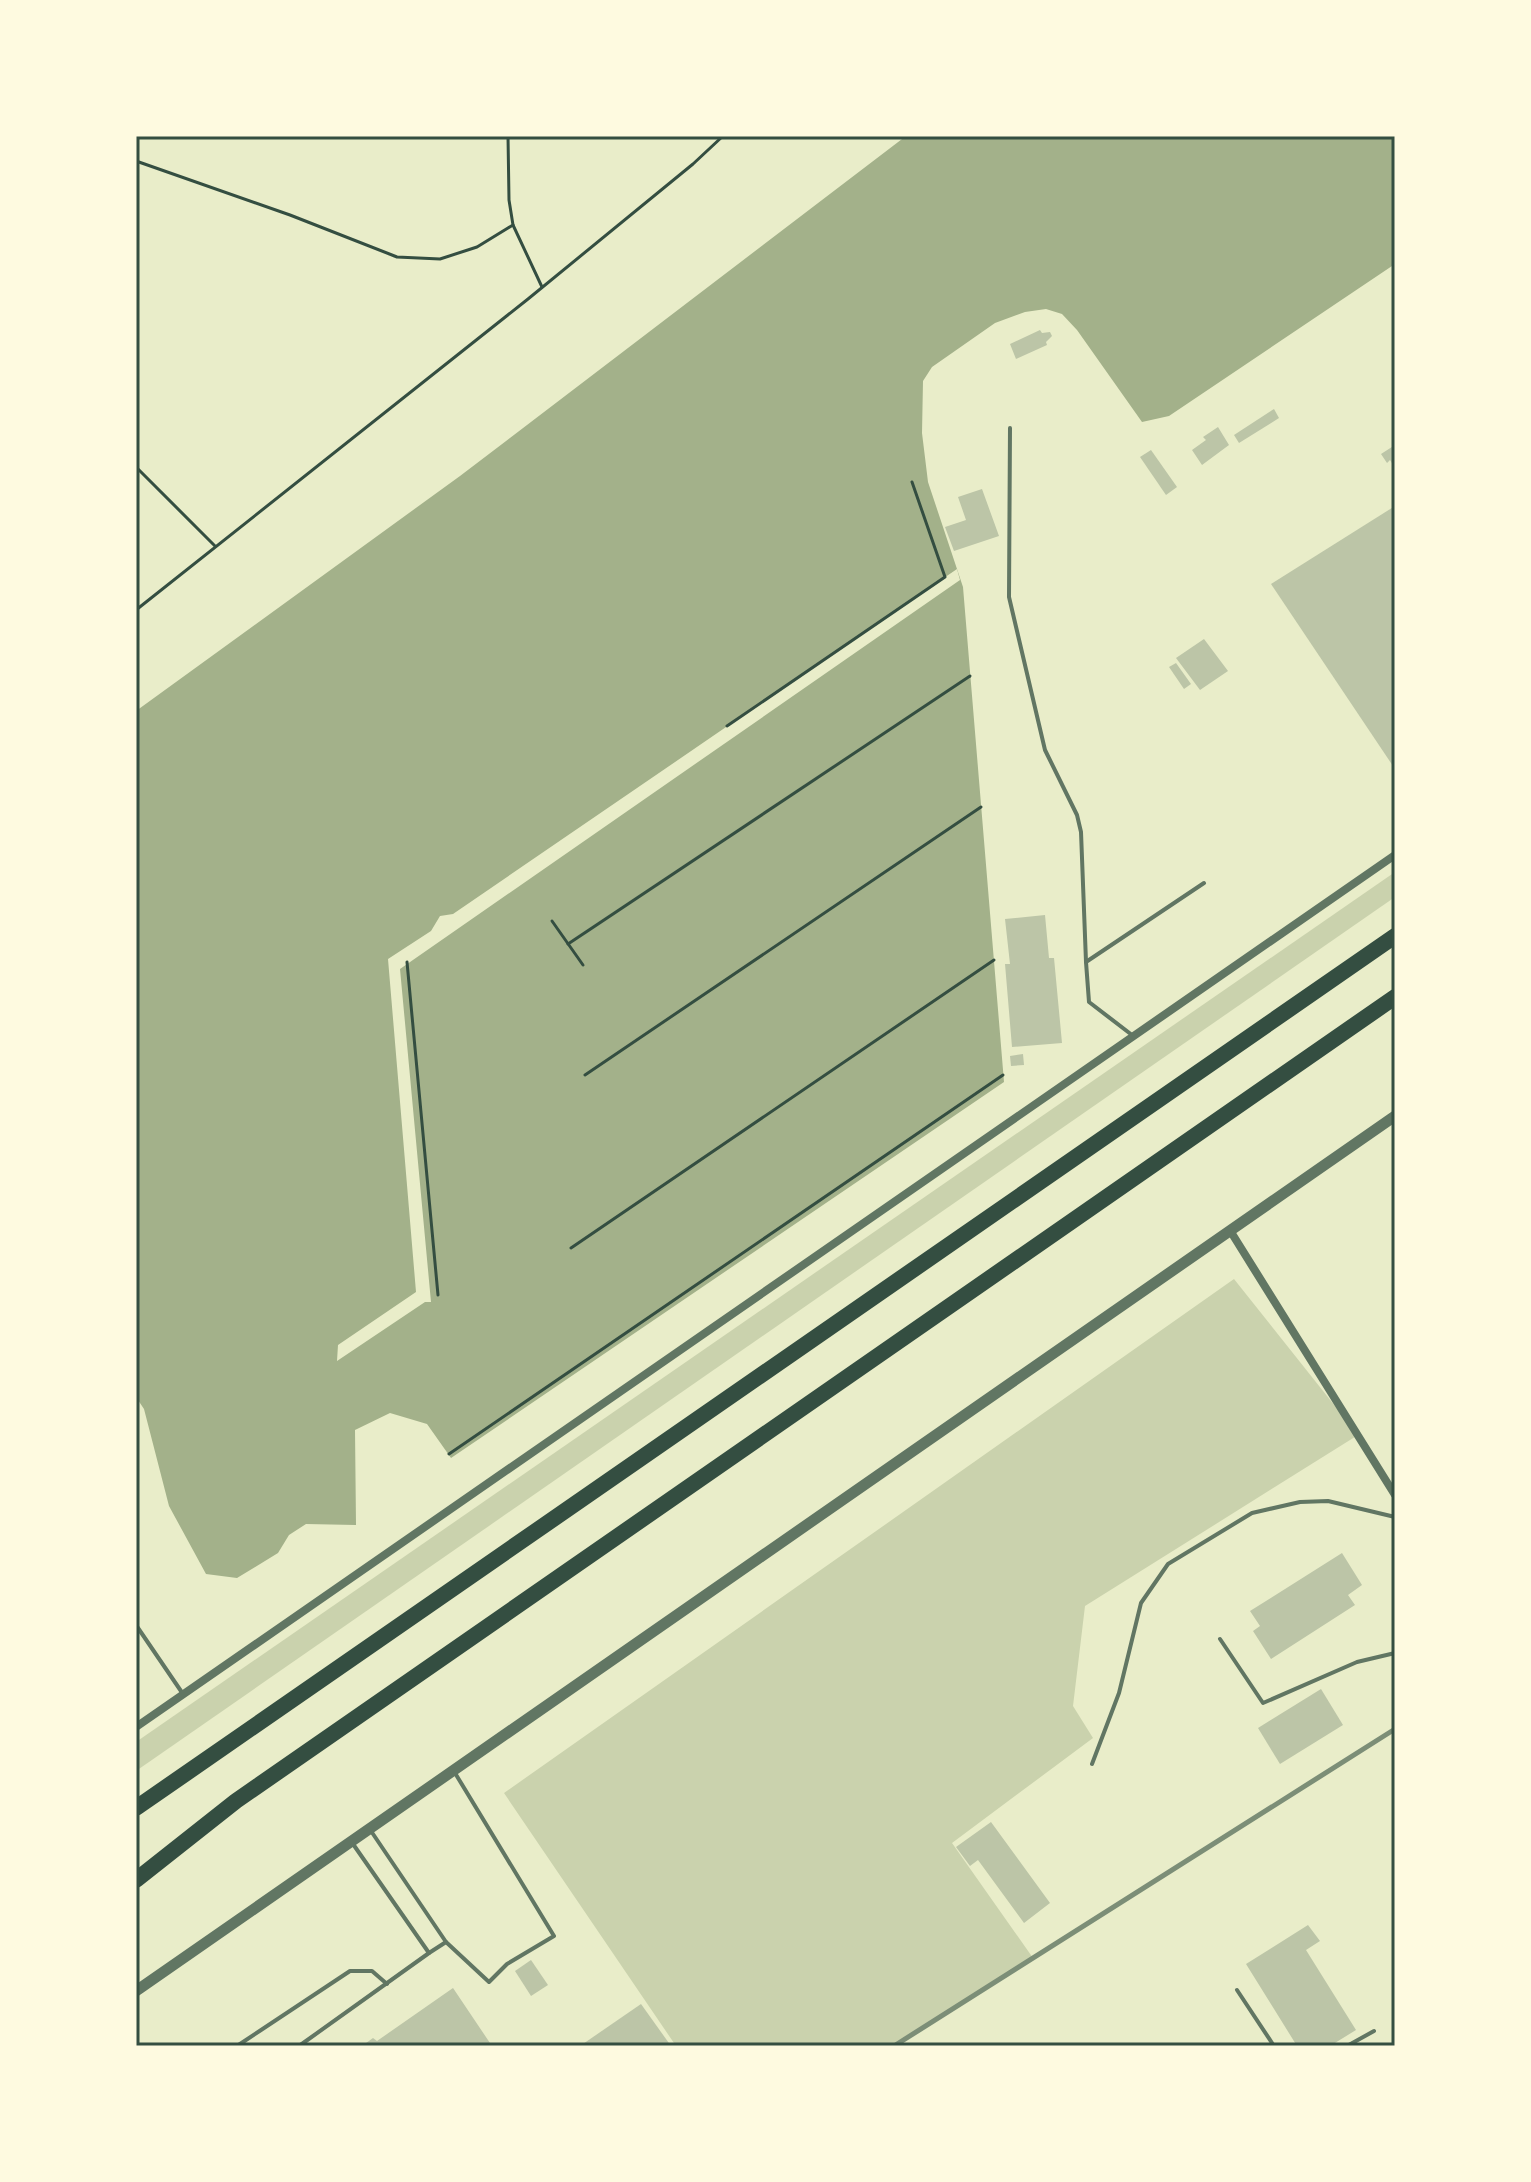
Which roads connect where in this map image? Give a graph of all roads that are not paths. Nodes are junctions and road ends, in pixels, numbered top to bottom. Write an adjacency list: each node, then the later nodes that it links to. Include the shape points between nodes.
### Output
1 (1010, 428): 5 (lane, via 1009,597 1045,750 1081,832)
2 (1395, 855): 7 (street)
3 (1204, 883): 5 (lane)
4 (1395, 936): 20 (highway)
5 (1086, 962): 7 (lane, via 1089,1002)
6 (1395, 997): 19 (highway)
7 (1134, 1036): 15 (street)
8 (1395, 1116): 9 (street)
9 (1231, 1232): 10 (street); 18 (street)
10 (1395, 1495)
11 (1395, 1517): 17 (lane, via 1328,1501 1300,1502 1252,1513 1168,1564 1141,1603 1119,1693)
12 (136, 1625): 15 (lane)
13 (1220, 1639): 14 (lane, via 1263,1703 1357,1662)
14 (1395, 1653)
15 (183, 1694): 16 (street)
16 (136, 1727)
17 (1092, 1764)
18 (454, 1771): 21 (street); 25 (lane, via 554,1936 507,1964 489,1982)
19 (236, 1801): 23 (highway); 24 (highway)
20 (136, 1808)
21 (370, 1829): 22 (street); 25 (lane)
22 (352, 1842): 26 (lane); 29 (street)
23 (136, 1868)
24 (136, 1880)
25 (446, 1942): 26 (lane)
26 (429, 1953): 27 (lane)
27 (387, 1984): 31 (lane, via 372,1971 350,1971); 32 (lane)
28 (1237, 1990): 33 (lane)
29 (136, 1991)
30 (1374, 2031): 34 (lane)
31 (237, 2046)
32 (299, 2046)
33 (1274, 2046)
34 (1347, 2046)

